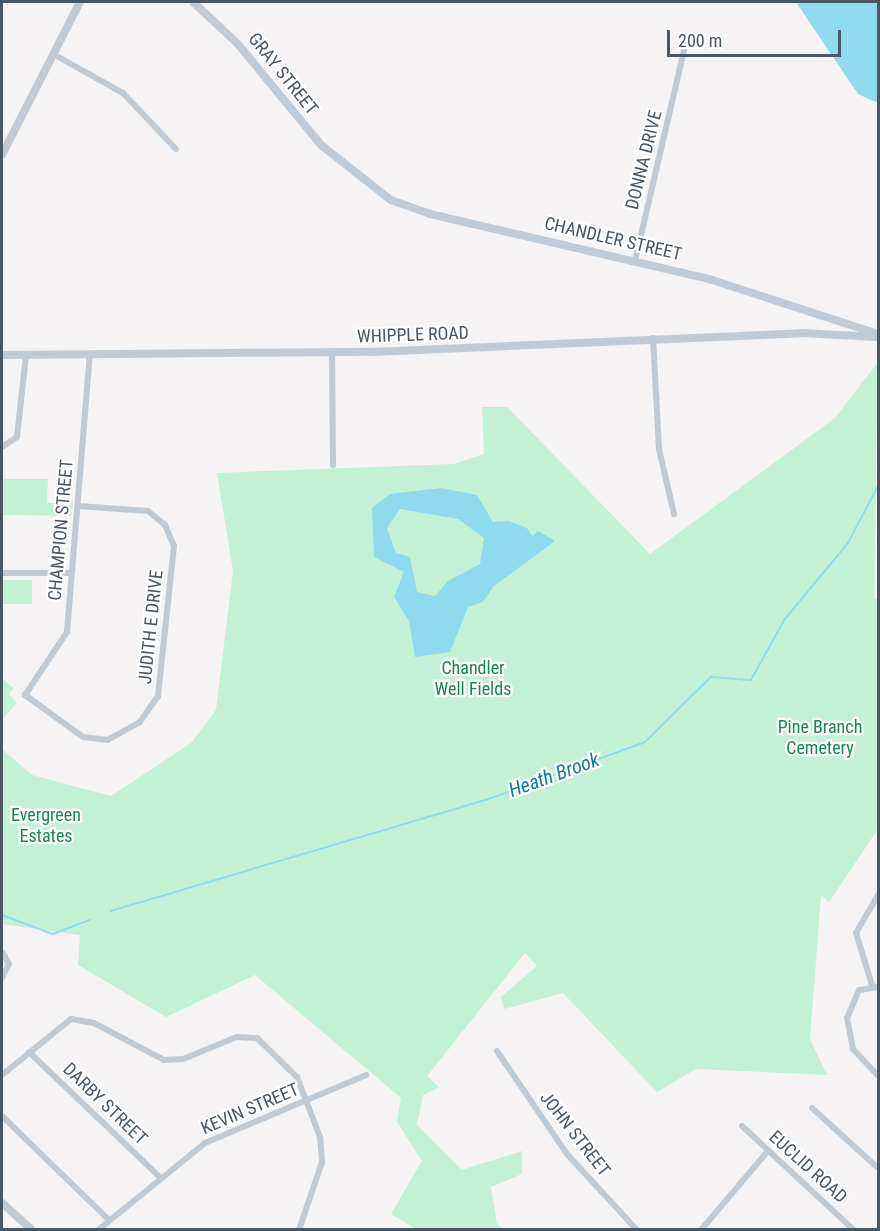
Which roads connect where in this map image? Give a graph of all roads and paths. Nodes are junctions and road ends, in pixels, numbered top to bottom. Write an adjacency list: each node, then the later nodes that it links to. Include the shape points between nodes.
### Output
1 (80, 2): 4 (street)
2 (193, 2): 7 (main road, GRAY STREET, via 237,43 296,119)
3 (687, 38): 8 (street, DONNA DRIVE)
4 (55, 55): 5 (street, via 123,93); 6 (street)
5 (176, 149)
6 (2, 154)
7 (346, 167): 8 (main road, CHANDLER STREET, via 407,206)
8 (635, 261): 9 (main road, CHANDLER STREET)
9 (827, 316): 10 (street); 11 (main road, CHANDLER STREET)
10 (826, 333): 11 (street, WHIPPLE ROAD); 12 (street, WHIPPLE ROAD)
11 (879, 335)
12 (653, 338): 13 (street, WHIPPLE ROAD); 20 (street, via 659,449)
13 (332, 352): 16 (street, WHIPPLE ROAD); 18 (street)
14 (2, 355): 15 (street, WHIPPLE ROAD)
15 (26, 355): 16 (street, WHIPPLE ROAD); 17 (street, via 17,437)
16 (90, 355): 19 (street, CHAMPION STREET)
17 (2, 447)
18 (333, 465)
19 (78, 506): 22 (street, CHAMPION STREET); 23 (street, JUDITH E DRIVE, via 148,511 170,535 163,681 150,711 129,730 108,740 83,736)
20 (674, 514)
21 (2, 573): 22 (street)
22 (71, 573): 23 (street, CHAMPION STREET, via 64,641)
23 (25, 694)
24 (878, 897): 27 (street, via 856,933)
25 (2, 952): 26 (street, via 9,964)
26 (2, 978)
27 (875, 986): 32 (street, via 854,996 848,1026 854,1048)
28 (497, 1051): 45 (street, JOHN STREET, via 567,1154)
29 (29, 1052): 30 (street); 33 (street, via 64,1022 77,1018 164,1060 248,1036 276,1052); 39 (street, DARBY STREET)
30 (2, 1075)
31 (366, 1076): 33 (street, KEVIN STREET)
32 (879, 1076)
33 (308, 1100): 39 (street, KEVIN STREET, via 215,1138); 44 (street, via 322,1162)
34 (812, 1108): 38 (street)
35 (2, 1116): 41 (street)
36 (742, 1126): 37 (street, EUCLID ROAD)
37 (768, 1151): 46 (street); 47 (street, EUCLID ROAD)
38 (879, 1168)
39 (160, 1178): 41 (street, KEVIN STREET)
40 (2, 1203): 42 (street)
41 (109, 1220): 43 (street, KEVIN STREET)
42 (32, 1230)
43 (98, 1230)
44 (299, 1230)
45 (637, 1230)
46 (701, 1230)
47 (854, 1230)

